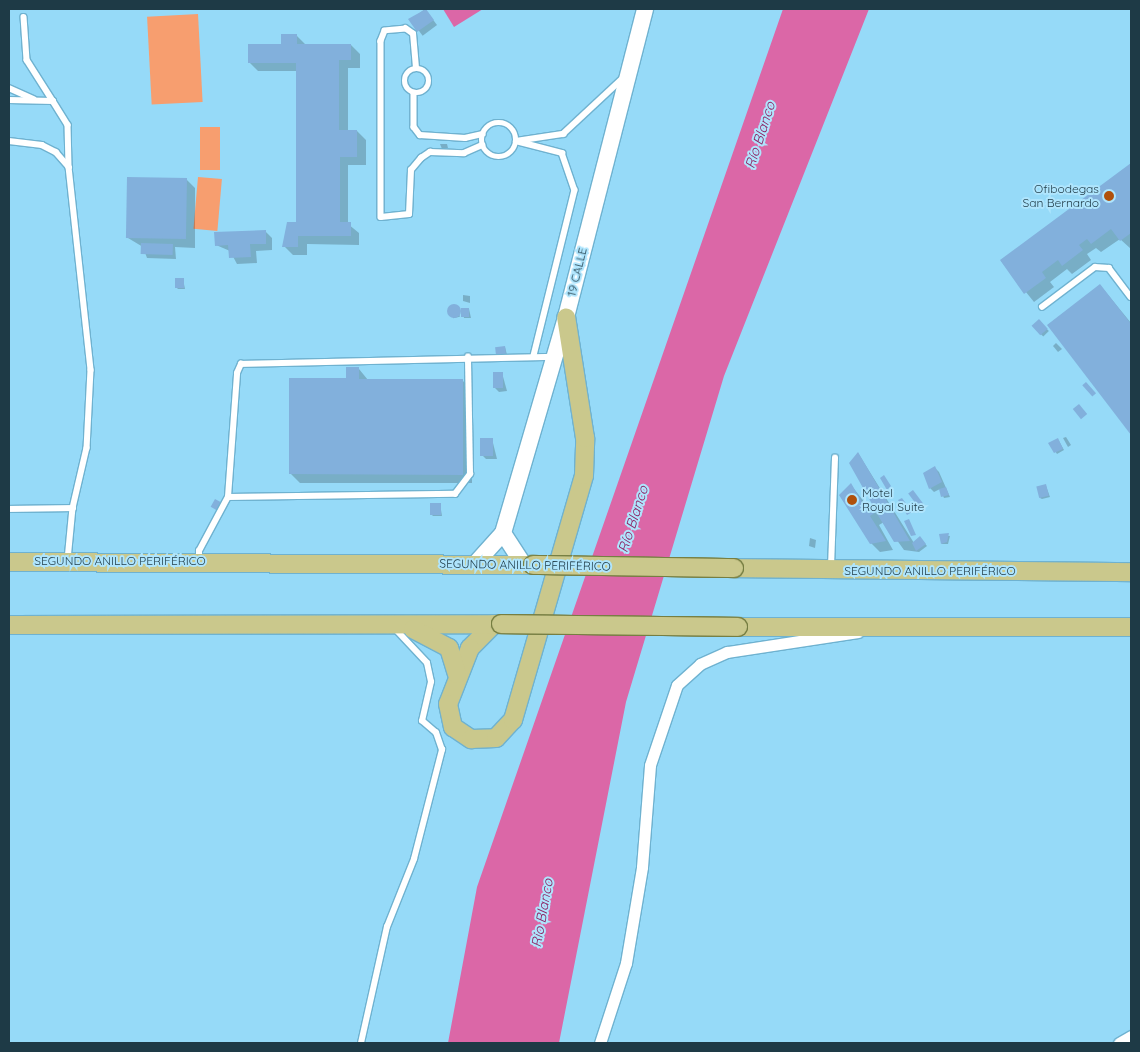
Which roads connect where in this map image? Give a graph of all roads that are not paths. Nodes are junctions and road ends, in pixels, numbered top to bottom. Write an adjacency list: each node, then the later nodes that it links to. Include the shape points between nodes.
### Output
1 (645, 9): 4 (main road, 19 CALLE)
2 (24, 17): 9 (lane, via 27,60)
3 (416, 68): 6 (lane, via 404,81); 6 (lane, via 424,70 429,82 425,90); 13 (lane, via 413,34 406,29 385,30 381,217 409,214 411,170 421,158 430,152 464,153)
4 (628, 72): 12 (lane, via 563,134); 17 (main road, 19 CALLE)
5 (9, 88): 7 (lane)
6 (414, 93): 10 (lane, via 414,127 420,135 465,138)
7 (34, 99): 8 (lane); 9 (lane)
8 (9, 100)
9 (53, 101): 14 (lane, via 68,125)
10 (483, 134): 12 (lane, via 489,126 502,123 514,131); 13 (lane)
11 (9, 141): 14 (lane, via 42,145 56,152)
12 (516, 142): 13 (lane, via 511,152 500,157 490,154); 19 (lane, via 562,153 575,190)
13 (482, 145)
14 (68, 168): 23 (lane, via 91,370 87,448)
15 (1131, 297): 16 (lane, via 1110,268 1095,267)
16 (1042, 307)
17 (566, 317): 20 (main road, 19 CALLE); 38 (main road, via 585,438 584,475 517,711 496,738 471,739 453,727 448,704)
18 (468, 356): 19 (lane); 22 (lane, via 241,364 237,373); 22 (lane, via 470,474 455,494)
19 (534, 356): 20 (lane)
20 (555, 356): 25 (main road, 19 CALLE)
21 (835, 458): 31 (lane)
22 (228, 497): 26 (lane, via 199,551)
23 (73, 508): 24 (lane); 28 (lane)
24 (9, 509)
25 (503, 534): 29 (main road, 19 CALLE); 30 (main road)
26 (199, 561): 28 (main road, SEGUNDO ANILLO PERIFÉRICO); 29 (main road, SEGUNDO ANILLO PERIFÉRICO)
27 (9, 562): 28 (main road, SEGUNDO ANILLO PERIFÉRICO)
28 (68, 562)
29 (475, 564): 30 (main road, SEGUNDO ANILLO PERIFÉRICO)
30 (528, 565): 31 (main road, SEGUNDO ANILLO PERIFÉRICO, bridge)
31 (830, 571): 32 (main road, SEGUNDO ANILLO PERIFÉRICO)
32 (1131, 572)
33 (498, 624): 34 (main road, bridge, via 738,627); 36 (main road); 38 (main road, via 476,640)
34 (890, 624): 37 (main road); 41 (street, via 824,641 727,652 700,664 677,684 650,765 642,866 626,963)
35 (9, 625): 36 (main road)
36 (396, 625): 38 (main road, via 443,642 454,657); 40 (lane, via 427,663 431,682 422,721 436,733 442,750 414,859 387,927)
37 (1131, 627)
38 (457, 674)
39 (1131, 1036): 42 (street)
40 (361, 1043)
41 (600, 1043)
42 (1119, 1043)

